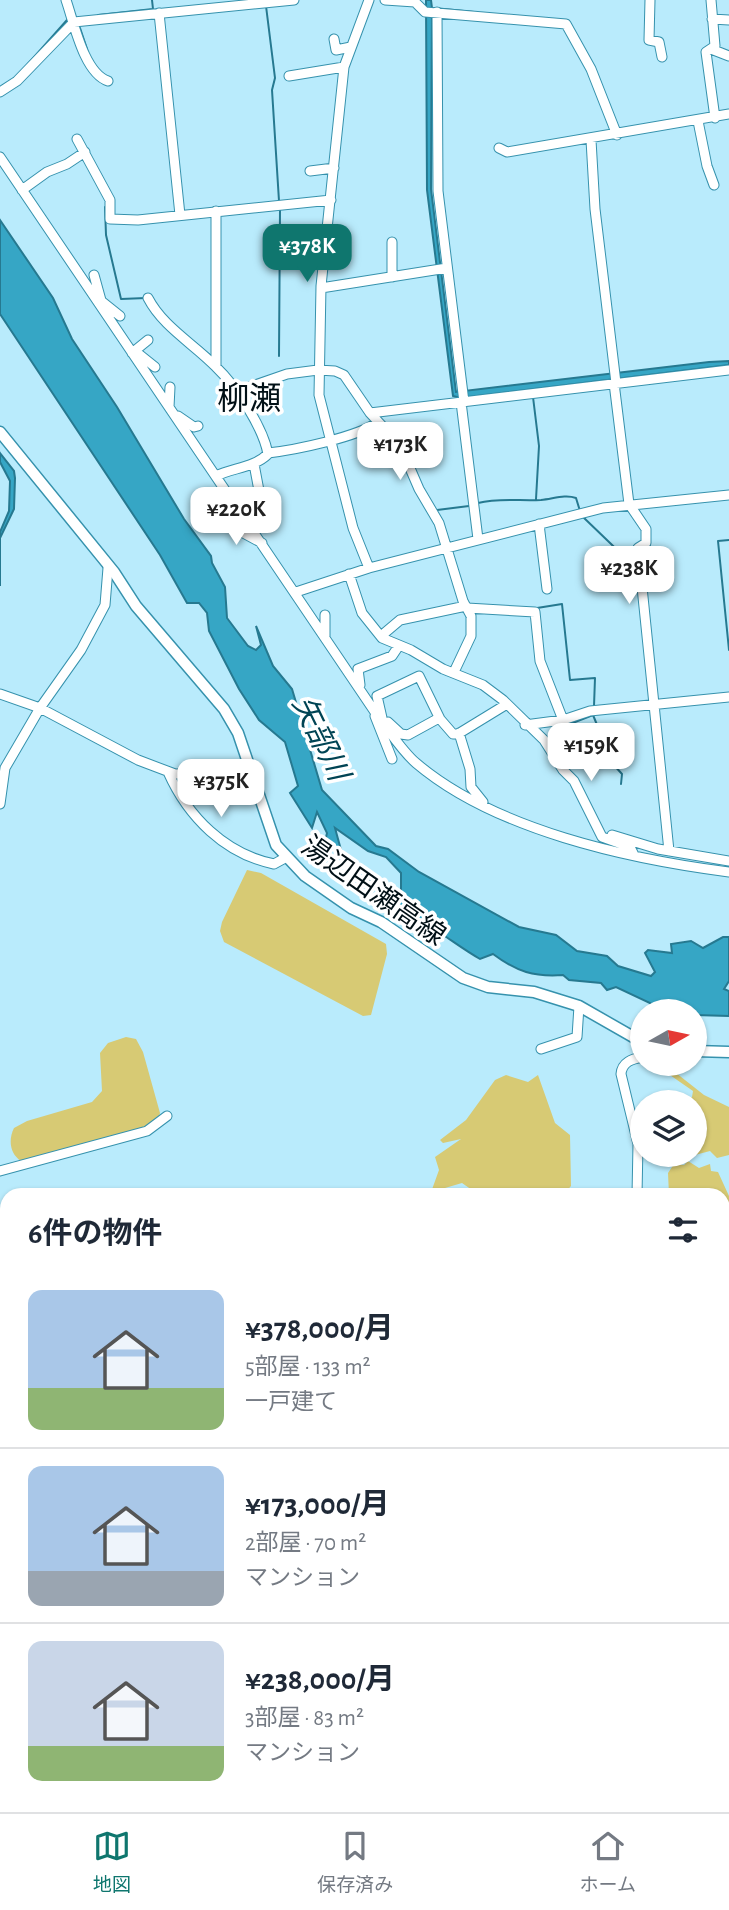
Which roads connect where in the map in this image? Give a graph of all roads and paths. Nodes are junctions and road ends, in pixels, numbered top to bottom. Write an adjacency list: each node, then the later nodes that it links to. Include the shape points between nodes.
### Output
1 (66, 0): 12 (street)
2 (294, 0): 7 (street)
3 (369, 0): 14 (street)
4 (385, 0): 8 (street, via 415,2)
5 (650, 0): 17 (street, via 649,40 659,42)
6 (711, 0): 10 (street)
7 (220, 4): 9 (street)
8 (431, 12): 25 (street, via 566,24); 39 (street)
9 (159, 13): 12 (street); 37 (street)
10 (712, 19): 11 (street); 15 (street, via 715,46)
11 (729, 20)
12 (74, 22): 20 (street, via 91,69); 21 (street, via 17,81)
13 (334, 39): 14 (street, via 336,50)
14 (351, 47): 18 (street)
15 (711, 49): 16 (street); 23 (street, via 706,52)
16 (729, 55)
17 (662, 57)
18 (344, 67): 19 (street); 31 (street)
19 (289, 76)
20 (108, 80)
21 (0, 92)
22 (729, 114): 23 (street)
23 (715, 118): 24 (street)
24 (698, 121): 25 (street); 33 (street)
25 (617, 135): 27 (street)
26 (77, 139): 29 (street)
27 (591, 139): 28 (street, via 507,152); 52 (street, via 594,209)
28 (499, 148)
29 (85, 152): 34 (street); 37 (street, via 110,200 110,219)
30 (0, 158): 34 (street)
31 (334, 168): 32 (street); 35 (street)
32 (310, 171)
33 (714, 185)
34 (22, 190): 44 (street)
35 (331, 201): 36 (street); 42 (street)
36 (216, 211): 37 (street); 48 (street)
37 (180, 215)
38 (392, 242): 41 (street)
39 (441, 269): 41 (street); 55 (street)
40 (94, 275): 44 (street)
41 (392, 277): 42 (street)
42 (321, 288): 50 (street)
43 (148, 298): 48 (street, via 161,317)
44 (100, 303): 45 (street); 47 (street)
45 (120, 316)
46 (148, 340): 47 (street)
47 (134, 352): 49 (street); 57 (street)
48 (216, 367): 54 (street)
49 (155, 368)
50 (318, 370): 54 (street, via 287,374); 58 (street, via 344,375); 62 (street, via 319,395)
51 (729, 370): 52 (street)
52 (615, 379): 55 (street); 69 (street)
53 (170, 387): 57 (street)
54 (235, 392): 65 (street, via 258,425)
55 (463, 398): 58 (street); 73 (street)
56 (192, 411): 57 (street)
57 (175, 413): 60 (street); 67 (street)
58 (370, 413): 59 (street)
59 (378, 422): 62 (street, via 364,431); 63 (street)
60 (198, 426)
61 (0, 432): 76 (main road, 湯辺田瀬高線)
62 (331, 439): 65 (street); 77 (street, via 353,528)
63 (400, 445): 64 (street); 75 (street, via 439,523)
64 (389, 450)
65 (268, 453): 66 (street)
66 (254, 464): 67 (street); 70 (street, via 260,496)
67 (216, 476): 70 (street)
68 (729, 495): 69 (street)
69 (629, 504): 72 (street); 91 (street, via 646,529 646,543 638,548)
70 (241, 513): 74 (street)
71 (223, 522): 74 (street)
72 (539, 524): 73 (street); 79 (street)
73 (478, 539): 75 (street)
74 (262, 543): 80 (street)
75 (445, 548): 77 (street); 81 (street)
76 (108, 568): 92 (street, via 105,605 81,650); 101 (main road, 湯辺田瀬高線, via 224,709)
77 (369, 568): 78 (street)
78 (349, 574): 80 (street); 84 (street, via 362,613)
79 (547, 589)
80 (296, 592): 83 (street)
81 (467, 607): 84 (street, via 400,621); 86 (street, via 471,636); 96 (street, via 535,612 540,661)
82 (325, 615): 83 (street)
83 (325, 636): 87 (street)
84 (380, 636): 85 (street)
85 (398, 647): 86 (street); 87 (street, via 392,656 358,669)
86 (454, 672): 90 (street)
87 (361, 691): 93 (street)
88 (0, 694): 92 (street)
89 (729, 697): 91 (street)
90 (507, 704): 97 (street); 98 (street)
91 (654, 705): 96 (street, via 590,711); 105 (street)
92 (40, 708): 100 (street); 102 (street, via 5,768)
93 (373, 708): 95 (street); 99 (street)
94 (439, 718): 95 (street, via 404,736); 95 (street, via 419,676 377,696); 98 (street, via 453,734)
95 (383, 720): 103 (street, via 414,761)
96 (563, 720): 97 (street)
97 (525, 725): 104 (street, via 544,740 574,781)
98 (459, 733): 103 (street, via 471,788)
99 (392, 759)
100 (168, 772): 101 (street); 107 (street, via 187,808 234,851 274,864)
101 (251, 772): 107 (main road, 湯辺田瀬高線, via 268,828)
102 (0, 804)
103 (484, 807): 106 (street, via 500,816)
104 (597, 827): 105 (street); 106 (street, via 602,836 630,848)
105 (668, 850): 108 (street)
106 (634, 855): 109 (street)
107 (285, 858): 110 (main road, 湯辺田瀬高線, via 351,908 381,922 463,978)
108 (729, 861)
109 (729, 872)
110 (579, 1006): 111 (main road, 湯辺田瀬高線); 112 (street, via 577,1037)
111 (630, 1034)
112 (541, 1049)
113 (707, 1051): 114 (main road)
114 (729, 1052)
115 (630, 1060): 118 (street, via 621,1074 638,1144)
116 (167, 1116): 117 (street, via 138,1134)
117 (0, 1171)
118 (637, 1188)

